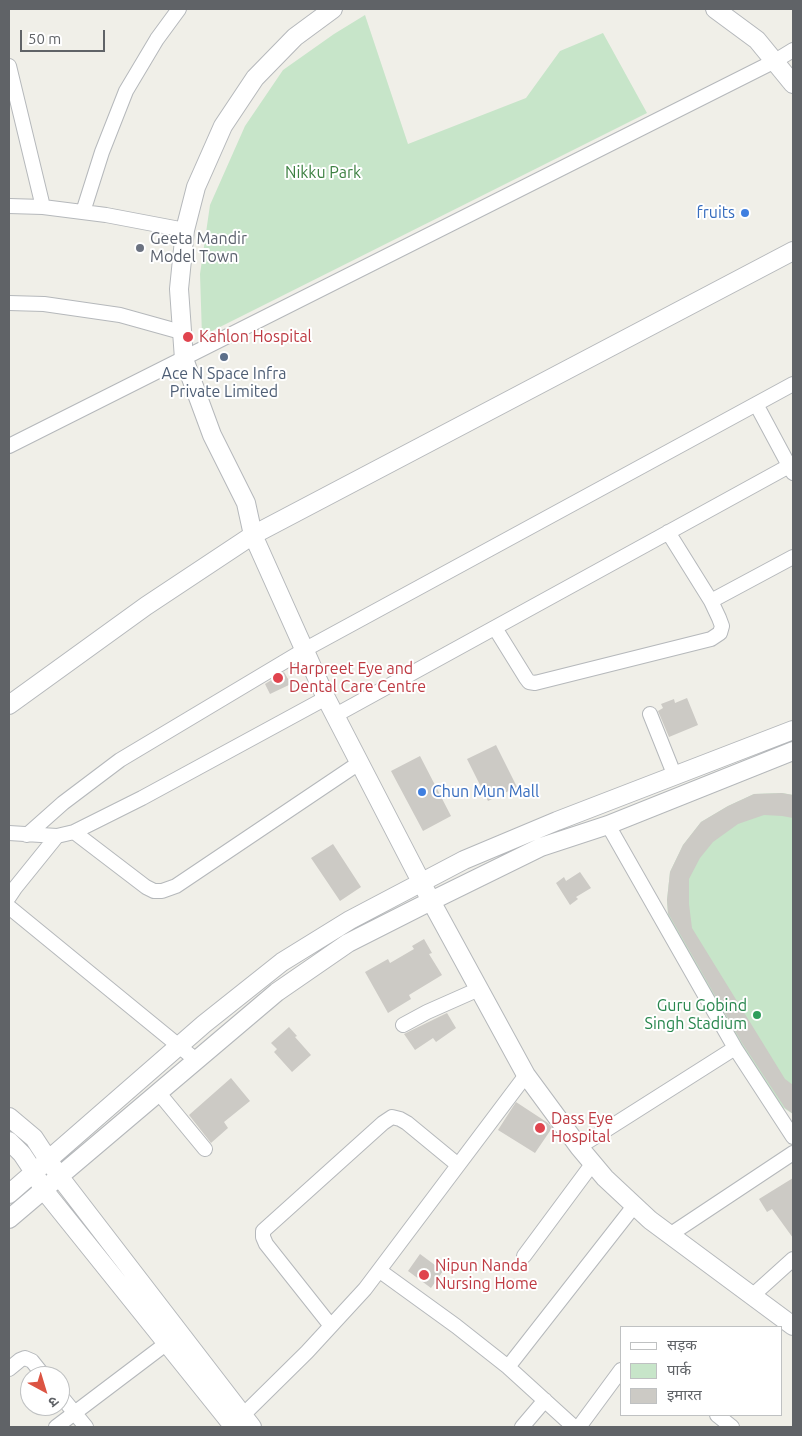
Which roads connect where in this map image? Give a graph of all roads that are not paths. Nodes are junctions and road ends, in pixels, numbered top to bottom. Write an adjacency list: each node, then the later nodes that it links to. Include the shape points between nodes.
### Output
1 (179, 9): 10 (street, via 126,91)
2 (333, 9): 11 (street, via 295,37 255,78 223,126 196,187)
3 (714, 9): 5 (street, via 757,40)
4 (793, 50): 5 (street)
5 (775, 61): 7 (street); 15 (street)
6 (9, 66): 9 (street)
7 (793, 84)
8 (9, 206): 9 (street)
9 (43, 207): 10 (street)
10 (83, 212): 11 (street)
11 (185, 230): 14 (street, via 179,289)
12 (793, 251): 21 (street)
13 (9, 303): 14 (street, via 44,304 120,315)
14 (181, 332): 15 (street)
15 (184, 359): 18 (street); 21 (street, via 212,435 246,503)
16 (793, 384): 17 (street)
17 (756, 404): 19 (street); 25 (street)
18 (9, 446)
19 (791, 470): 20 (street)
20 (668, 532): 23 (street); 24 (street)
21 (253, 535): 25 (street); 27 (street, via 146,606)
22 (793, 557): 23 (street)
23 (711, 602): 24 (street, via 722,626 720,633 711,639 535,684 526,678)
24 (495, 628): 29 (street)
25 (304, 650): 26 (street); 37 (street, via 120,760)
26 (326, 698): 29 (street); 35 (street)
27 (9, 705)
28 (650, 714): 33 (street)
29 (334, 716): 32 (street)
30 (793, 730): 33 (street)
31 (793, 751): 34 (street)
32 (359, 763): 35 (street, via 176,886 162,891 146,888); 39 (street)
33 (674, 774): 39 (street, via 464,860)
34 (608, 825): 41 (street, via 541,847); 46 (street)
35 (74, 832): 38 (street)
36 (9, 833): 37 (street)
37 (27, 834): 38 (street)
38 (57, 836): 40 (street)
39 (421, 883): 41 (street); 45 (street, via 350,920 282,962)
40 (9, 897)
41 (431, 900): 43 (street); 47 (street, via 348,944 276,992)
42 (9, 907): 45 (street)
43 (479, 989): 44 (street); 48 (street)
44 (403, 1025)
45 (178, 1046): 47 (street); 56 (street)
46 (735, 1048): 51 (street); 53 (street)
47 (196, 1060): 49 (street)
48 (526, 1074): 53 (street); 58 (street)
49 (158, 1092): 54 (street); 60 (street)
50 (9, 1117): 56 (street, via 34,1138)
51 (793, 1137)
52 (9, 1141): 59 (street)
53 (579, 1147): 57 (street)
54 (205, 1149)
55 (793, 1152): 65 (street)
56 (48, 1160): 59 (street); 60 (street)
57 (593, 1163): 63 (street); 66 (street)
58 (458, 1165): 68 (street); 70 (street, via 407,1123 392,1117 263,1231 266,1244)
59 (34, 1172): 61 (street); 62 (street)
60 (59, 1176): 61 (street); 81 (street)
61 (43, 1189): 64 (street); 72 (street)
62 (9, 1194)
63 (634, 1206): 65 (street); 74 (street)
64 (9, 1219)
65 (670, 1234): 69 (street)
66 (524, 1256)
67 (793, 1259): 69 (street)
68 (380, 1271): 70 (street); 74 (street)
69 (752, 1296): 71 (street)
70 (330, 1326): 81 (street)
71 (793, 1326)
72 (167, 1343): 79 (street); 81 (street)
73 (36, 1366): 75 (street, via 25,1358)
74 (508, 1367): 77 (street)
75 (9, 1369)
76 (620, 1371): 86 (street)
77 (545, 1400): 84 (street); 85 (street)
78 (70, 1408): 79 (street)
79 (74, 1413): 82 (street); 83 (street)
80 (718, 1416): 87 (street)
81 (240, 1424)
82 (56, 1427)
83 (86, 1427)
84 (522, 1427)
85 (574, 1427)
86 (578, 1427)
87 (732, 1427)

